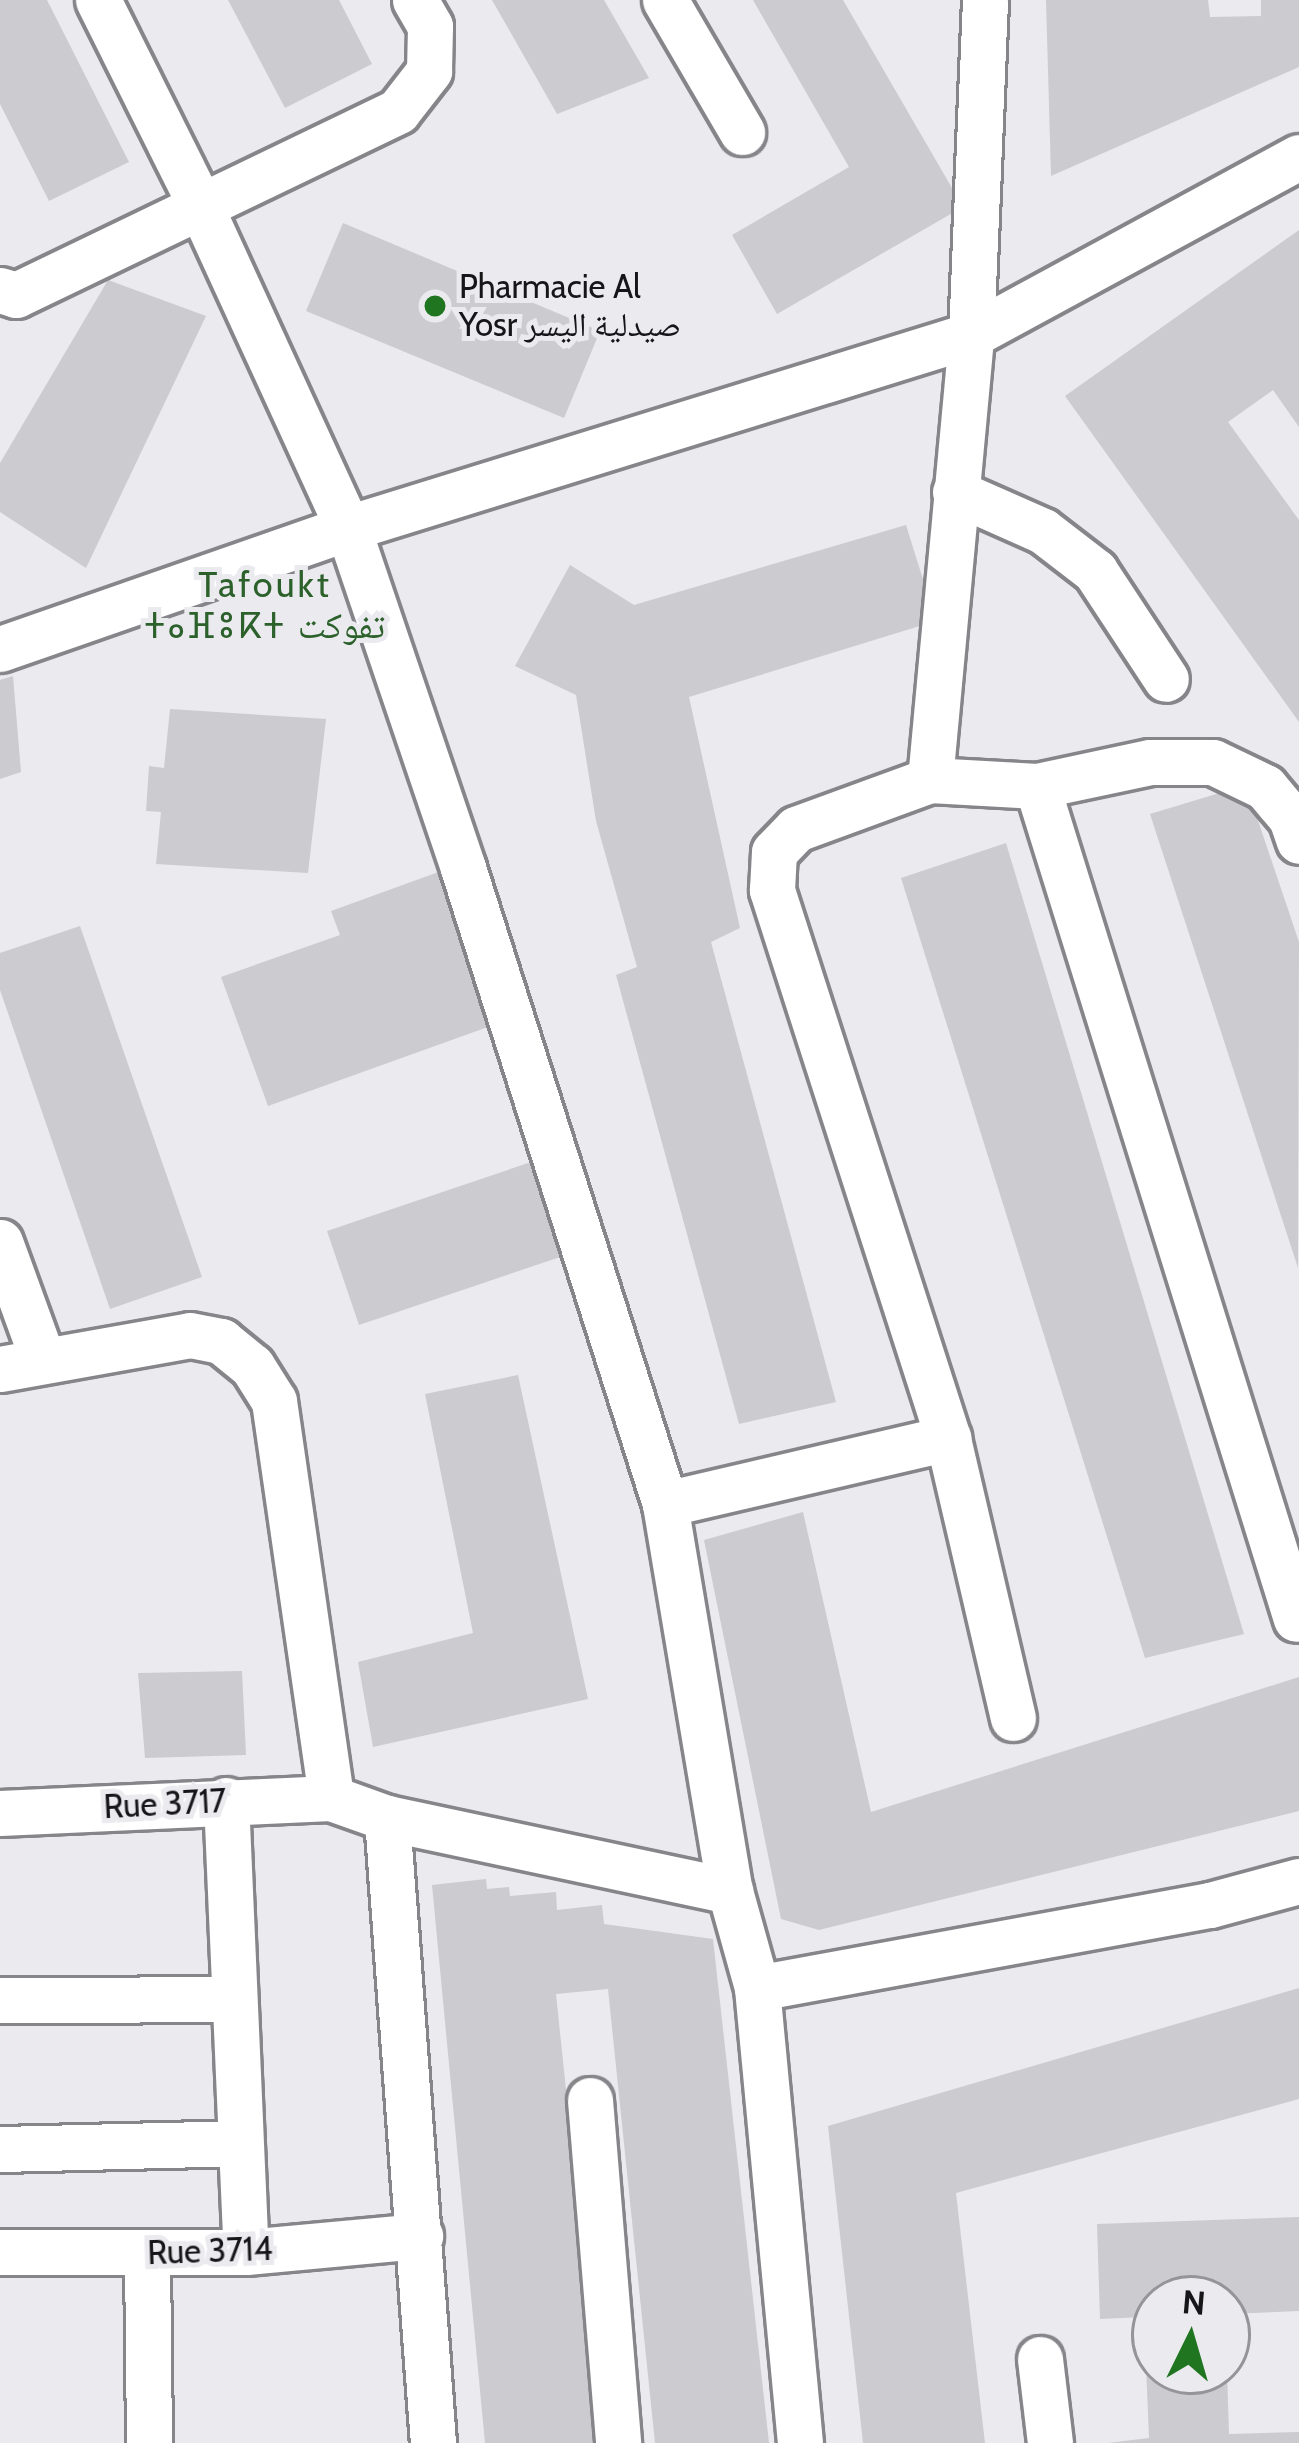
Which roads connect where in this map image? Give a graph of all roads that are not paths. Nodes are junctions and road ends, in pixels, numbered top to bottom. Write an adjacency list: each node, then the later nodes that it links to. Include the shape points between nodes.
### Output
1 (98, 0): 7 (street)
2 (415, 0): 7 (street, via 430,26 429,70 398,112)
3 (665, 0): 5 (street)
4 (985, 0): 9 (street)
5 (742, 132)
6 (1299, 158): 9 (street)
7 (199, 203): 8 (street, via 16,295); 11 (street)
8 (0, 290)
9 (971, 335): 10 (street); 11 (street)
10 (955, 492): 13 (street, via 1043,530 1094,571); 14 (street)
11 (348, 528): 12 (street); 20 (street)
12 (0, 650)
13 (1166, 679)
14 (930, 780): 15 (street); 19 (street, via 796,829 774,852 772,890)
15 (1037, 786): 16 (street, via 1150,762 1213,762 1265,787); 21 (street)
16 (1299, 841)
17 (0, 1242): 18 (street)
18 (22, 1365): 23 (street, via 190,1335 221,1341 252,1366 274,1401)
19 (948, 1438): 20 (street); 22 (street)
20 (665, 1504): 28 (street)
21 (1296, 1619)
22 (1013, 1718)
23 (331, 1798): 24 (street, Rue 3717); 26 (street, Rue 3717)
24 (226, 1800): 25 (street, Rue 3717); 31 (street)
25 (0, 1813)
26 (387, 1817): 28 (street, Rue 3717); 35 (street)
27 (1299, 1881): 29 (street, via 1210,1905)
28 (730, 1891): 29 (street)
29 (758, 1988): 43 (street)
30 (0, 2000): 31 (street)
31 (234, 2000): 33 (street)
32 (590, 2100): 42 (street)
33 (238, 2143): 34 (street); 37 (street)
34 (0, 2149)
35 (420, 2236): 37 (street, Rue 3714); 41 (street)
36 (0, 2252): 38 (street, Rue 3714)
37 (246, 2252): 38 (street, Rue 3714)
38 (148, 2254): 40 (street)
39 (1040, 2359): 44 (street)
40 (149, 2443)
41 (434, 2443)
42 (619, 2443)
43 (800, 2443)
44 (1049, 2443)

